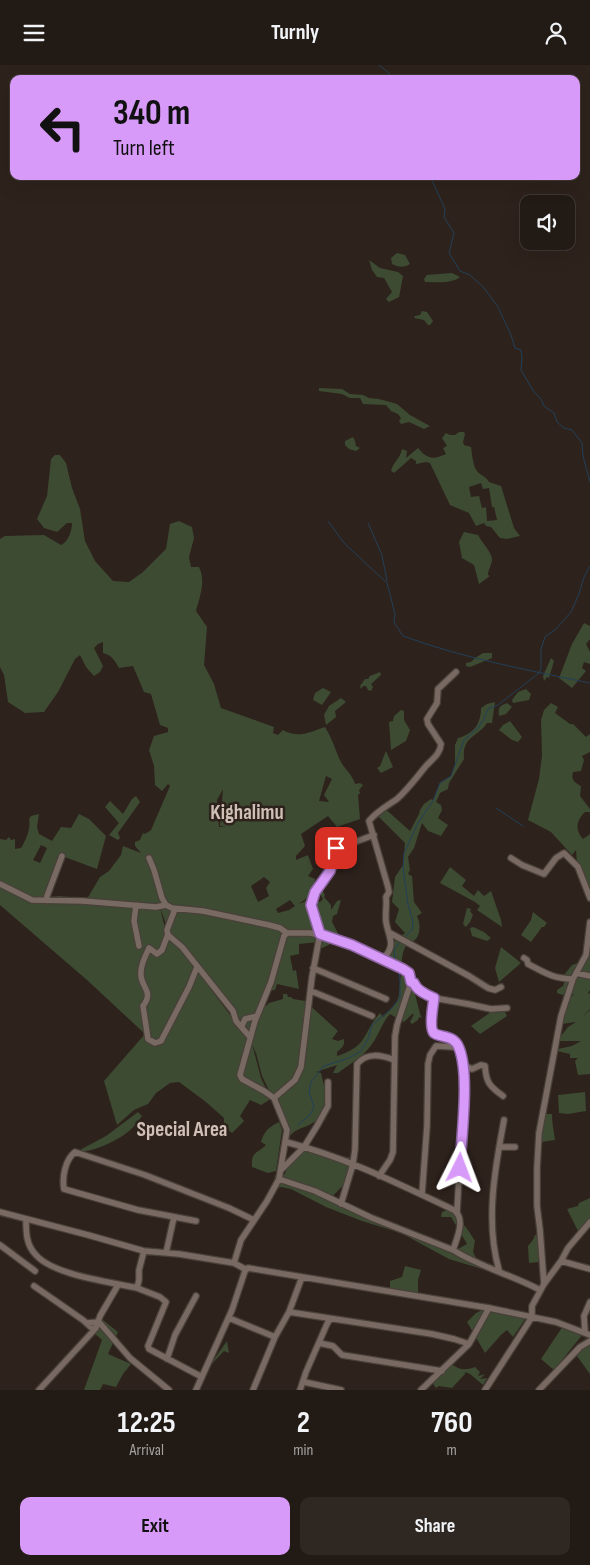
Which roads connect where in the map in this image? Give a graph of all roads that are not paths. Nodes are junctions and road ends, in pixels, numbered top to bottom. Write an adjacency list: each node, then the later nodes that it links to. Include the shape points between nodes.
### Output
1 (456, 672): 2 (street, via 438,689 437,703 427,719 442,744 440,750 410,787 370,819)
2 (374, 835): 14 (street, via 389,892 386,897 386,923); 16 (street, via 336,849 330,871 315,892 311,905)
3 (62, 856): 8 (street)
4 (149, 858): 10 (street)
5 (511, 858): 7 (street, via 544,874 564,853 578,867)
6 (0, 884): 8 (street, via 27,899)
7 (590, 898)
8 (47, 901): 9 (street)
9 (136, 905): 10 (street); 17 (street, via 134,921)
10 (166, 905): 11 (street)
11 (175, 909): 13 (street, via 206,912 279,928); 15 (street)
12 (590, 922): 22 (street, via 586,955)
13 (287, 933): 16 (street); 31 (street)
14 (390, 933): 19 (street, via 390,949); 26 (street, via 488,988)
15 (168, 934): 20 (street); 20 (street, via 160,952 149,948 142,969 141,977 148,992 143,1006 148,1039 155,1043 161,1041)
16 (320, 934): 19 (street); 21 (street)
17 (139, 946)
18 (524, 958): 24 (street, via 528,964 551,977)
19 (382, 960): 25 (street, via 409,973)
20 (197, 967): 33 (street)
21 (313, 968): 27 (street); 29 (street)
22 (576, 973): 23 (street); 24 (street)
23 (590, 976)
24 (573, 979): 70 (street, via 561,1016 538,1138 537,1206)
25 (411, 982): 28 (street); 36 (street, via 397,1025)
26 (501, 987)
27 (311, 991): 32 (street); 40 (street, via 301,1067 295,1080)
28 (434, 998): 30 (street); 35 (street, via 431,1010 433,1032 450,1038)
29 (386, 999)
30 (507, 1009)
31 (257, 1016): 33 (street, via 245,1019); 34 (street)
32 (372, 1016)
33 (242, 1026): 34 (street)
34 (250, 1037): 40 (street, via 240,1078)
35 (459, 1046): 37 (street); 50 (street, via 436,1046 429,1059)
36 (394, 1060): 46 (street, via 370,1056 357,1064); 48 (street, via 393,1152)
37 (463, 1065): 39 (street, via 472,1069 485,1065 488,1082); 52 (street)
38 (328, 1082): 43 (street, via 328,1106)
39 (503, 1096)
40 (274, 1098): 42 (street, via 286,1126)
41 (504, 1121): 44 (street)
42 (286, 1142): 43 (street); 47 (street)
43 (304, 1147): 46 (street); 47 (street)
44 (500, 1147): 45 (street); 67 (street, via 493,1207)
45 (515, 1147)
46 (353, 1164): 48 (street); 51 (street)
47 (281, 1170): 49 (street)
48 (379, 1176): 50 (street)
49 (278, 1179): 51 (street); 56 (street)
50 (422, 1194): 52 (street)
51 (341, 1204): 60 (street)
52 (457, 1212): 60 (street, via 460,1228)
53 (0, 1213): 55 (street)
54 (174, 1217): 56 (street, via 64,1189 63,1174 71,1155 75,1152 145,1175); 57 (street); 62 (street)
55 (26, 1219): 61 (street); 71 (street, via 28,1241 36,1256 56,1269)
56 (254, 1220): 64 (street)
57 (196, 1221)
58 (590, 1222): 63 (street)
59 (0, 1245): 68 (street)
60 (453, 1250): 67 (street)
61 (144, 1251): 62 (street); 73 (street)
62 (166, 1253): 64 (street)
63 (561, 1261): 66 (street); 70 (street)
64 (234, 1263): 65 (street)
65 (246, 1269): 69 (street); 80 (street)
66 (590, 1269)
67 (498, 1270): 74 (street)
68 (35, 1271)
69 (302, 1277): 77 (street); 78 (street)
70 (544, 1284): 74 (street)
71 (118, 1285): 73 (street); 82 (street)
72 (34, 1286): 83 (street)
73 (137, 1287): 91 (street, via 165,1300 148,1347)
74 (540, 1290): 79 (street, via 532,1307)
75 (196, 1296): 91 (street)
76 (590, 1302): 85 (street, via 584,1315)
77 (489, 1308): 79 (street); 89 (street)
78 (289, 1312): 81 (street); 86 (street)
79 (532, 1317): 85 (street); 102 (street)
80 (229, 1318): 86 (street); 93 (street)
81 (330, 1319): 88 (street); 89 (street, via 454,1339)
82 (99, 1322): 83 (street); 84 (street); 96 (street, via 130,1358)
83 (87, 1323): 84 (street)
84 (94, 1330): 95 (street)
85 (587, 1333): 90 (street)
86 (275, 1337): 98 (street)
87 (590, 1341): 90 (street)
88 (319, 1343): 92 (street, via 333,1346 342,1355); 94 (street)
89 (469, 1345): 92 (street)
90 (580, 1347): 103 (street)
91 (167, 1359): 93 (street)
92 (442, 1371): 101 (street)
93 (202, 1377): 97 (street)
94 (304, 1382): 99 (street); 100 (street)
95 (39, 1390)
96 (169, 1390)
97 (196, 1390)
98 (253, 1390)
99 (300, 1390)
100 (341, 1390)
101 (421, 1390)
102 (485, 1390)
103 (539, 1390)

